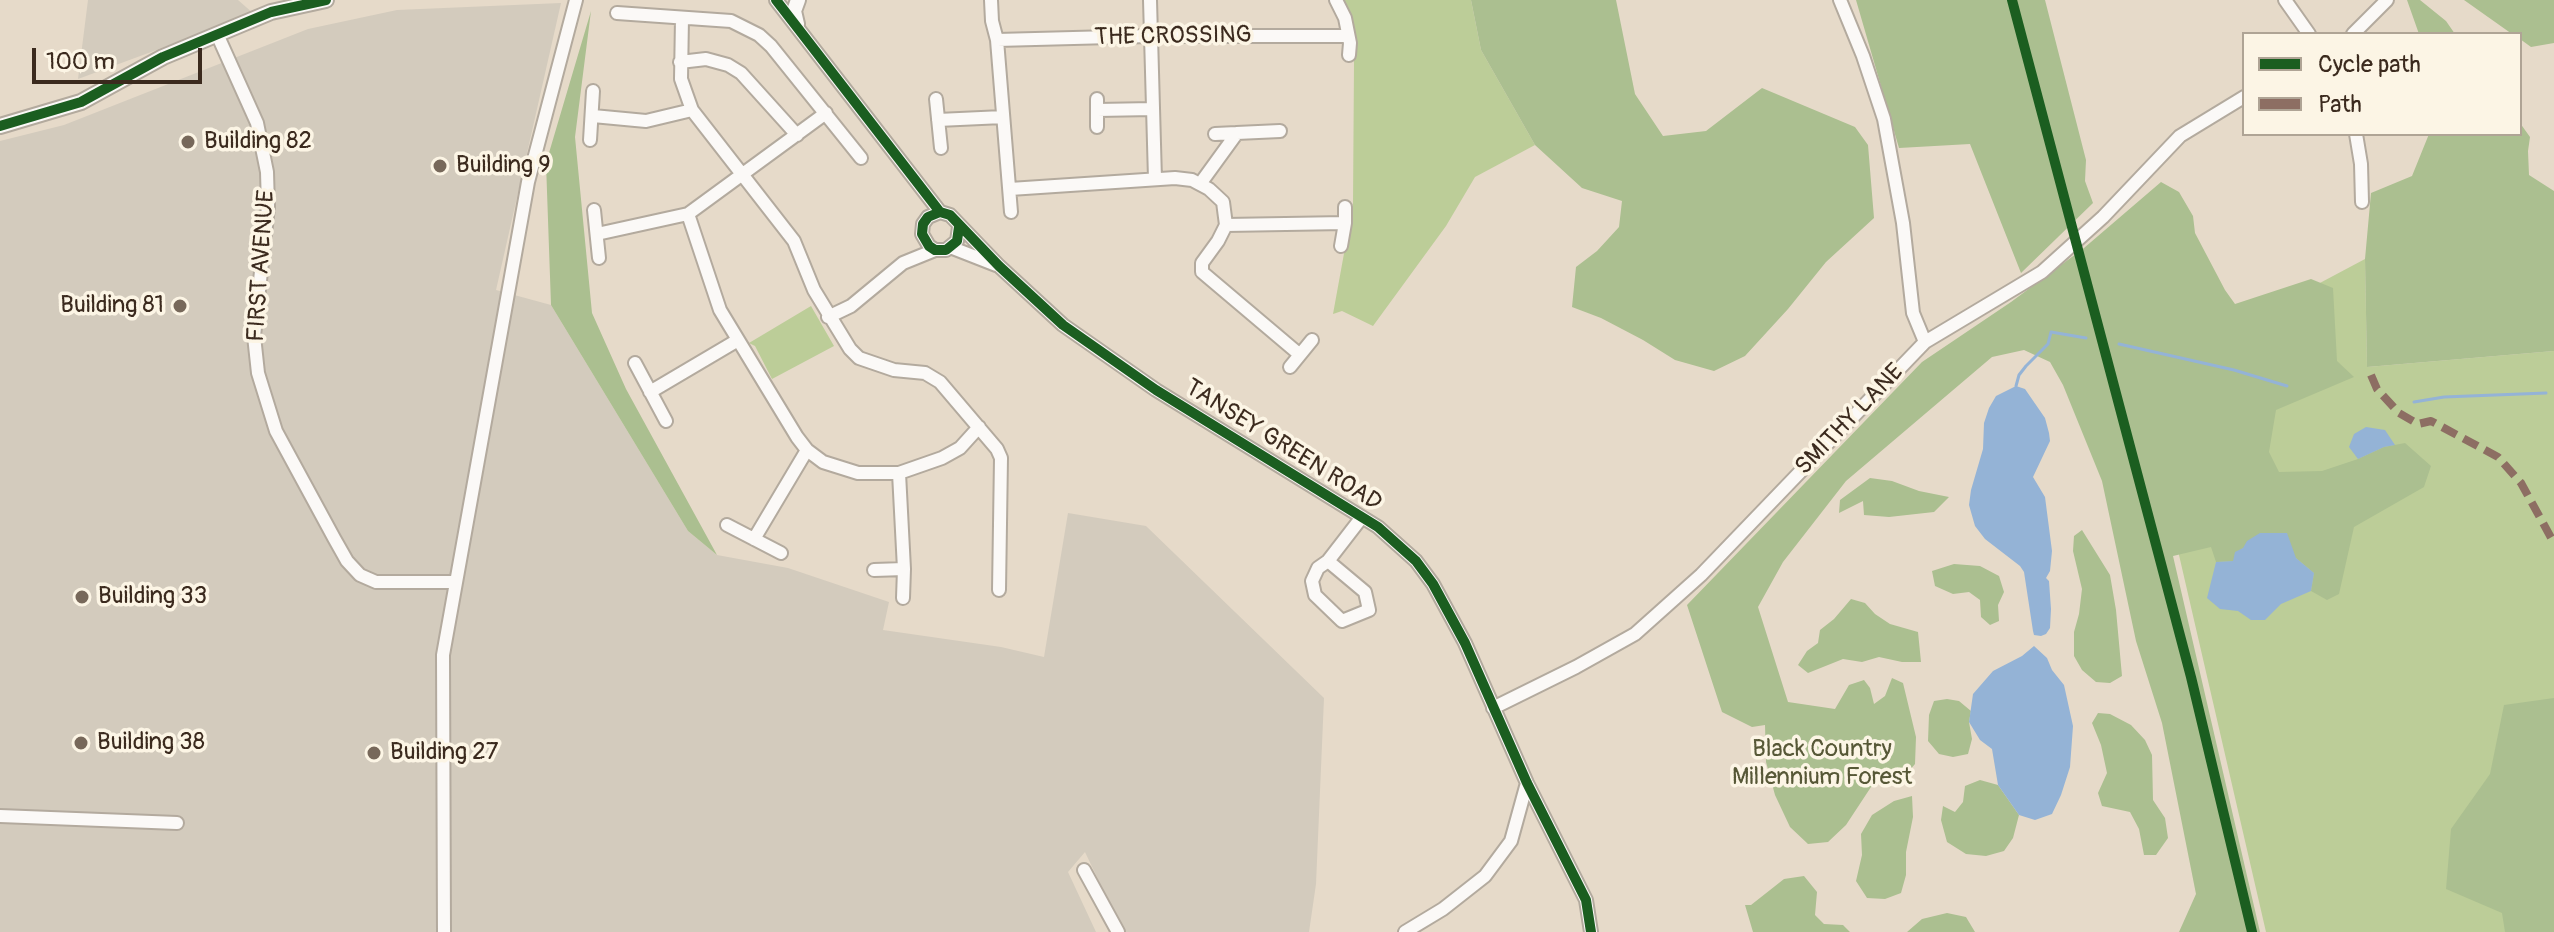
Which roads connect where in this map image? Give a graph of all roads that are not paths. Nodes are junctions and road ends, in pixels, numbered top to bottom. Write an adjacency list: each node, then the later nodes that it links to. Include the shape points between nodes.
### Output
1 (326, 0): 16 (main road, via 271,12)
2 (576, 0): 83 (street, via 528,182)
3 (776, 0): 13 (street, TANSEY GREEN ROAD)
4 (798, 0): 13 (main road)
5 (991, 0): 19 (street)
6 (1150, 0): 17 (street)
7 (1336, 0): 18 (street)
8 (1840, 0): 67 (street, via 1884,119 1913,313)
9 (2285, 0): 14 (street)
10 (2387, 0): 15 (street)
11 (617, 13): 12 (street)
12 (682, 18): 21 (street); 27 (street, via 731,21 759,35)
13 (797, 24): 44 (street, TANSEY GREEN ROAD)
14 (2308, 32)
15 (2355, 32)
16 (217, 34): 31 (main road, via 81,102); 83 (street, FIRST AVENUE, via 257,123 267,172 254,336 258,373 276,431 347,561 360,575 376,582)
17 (1150, 36): 18 (street, THE CROSSING); 19 (street, THE CROSSING); 25 (street)
18 (1348, 36): 20 (street)
19 (997, 40): 29 (street)
20 (1349, 55)
21 (680, 62): 26 (street); 36 (street, via 716,61 741,73)
22 (593, 91): 28 (street)
23 (2242, 98): 67 (street, SMITHY LANE, via 2180,136 2042,272)
24 (936, 99): 30 (street)
25 (1153, 109): 32 (street, via 1097,104); 42 (street)
26 (692, 110): 28 (street, via 646,121); 41 (street)
27 (826, 113): 36 (street); 40 (street)
28 (593, 116): 38 (street)
29 (1003, 117): 30 (street); 45 (street)
30 (938, 120): 39 (street)
31 (0, 126)
32 (1097, 127)
33 (1280, 131): 34 (street)
34 (1237, 133): 35 (street); 43 (street)
35 (1215, 134)
36 (797, 135): 41 (street)
37 (2356, 136): 46 (street)
38 (590, 140)
39 (941, 148)
40 (861, 158)
41 (743, 176): 51 (street); 64 (street, via 794,241)
42 (1155, 179): 43 (street); 45 (street)
43 (1200, 184): 54 (street, via 1223,202)
44 (919, 187): 49 (street, TANSEY GREEN ROAD); 52 (street, TANSEY GREEN ROAD)
45 (1010, 189): 50 (street)
46 (2362, 202)
47 (1345, 207): 53 (street)
48 (594, 210): 56 (street)
49 (940, 212): 52 (street); 55 (street, TANSEY GREEN ROAD)
50 (1011, 212)
51 (688, 214): 56 (street); 65 (street, via 720,310)
52 (925, 220): 57 (street, TANSEY GREEN ROAD)
53 (1345, 223): 54 (street); 58 (street)
54 (1226, 225): 68 (street, via 1202,263 1202,272)
55 (959, 227): 59 (street); 63 (street, TANSEY GREEN ROAD)
56 (597, 234): 61 (street)
57 (922, 234): 60 (street); 62 (street)
58 (1341, 246)
59 (950, 247): 60 (street); 63 (street, TANSEY GREEN ROAD)
60 (935, 250): 62 (street)
61 (599, 258)
62 (903, 263): 64 (street, via 851,306)
63 (999, 266): 76 (street, TANSEY GREEN ROAD, via 1063,325 1144,382)
64 (828, 317): 73 (street, via 859,358 925,373 940,382)
65 (738, 340): 71 (street); 74 (street)
66 (1312, 340): 68 (street)
67 (1925, 342): 86 (street, SMITHY LANE, via 1701,575 1635,634)
68 (1299, 354): 70 (street)
69 (635, 363): 71 (street)
70 (1290, 367)
71 (650, 392): 72 (street)
72 (666, 421)
73 (979, 427): 75 (street, via 960,448); 84 (street, via 1001,458)
74 (807, 450): 75 (street, via 849,470); 78 (street)
75 (899, 473): 81 (street)
76 (1362, 517): 80 (street); 86 (street, TANSEY GREEN ROAD, via 1416,561 1433,584)
77 (727, 525): 78 (street)
78 (754, 539): 79 (street)
79 (781, 553)
80 (1328, 561): 80 (street, via 1312,581 1315,595 1342,621 1369,610 1365,592)
81 (904, 569): 82 (street); 85 (street)
82 (874, 570)
83 (456, 582): 91 (street, via 443,655)
84 (999, 590)
85 (903, 598)
86 (1493, 708): 87 (street, TANSEY GREEN ROAD)
87 (1527, 783): 93 (street, via 1511,841 1485,876); 94 (street, TANSEY GREEN ROAD, via 1586,900)
88 (0, 816): 89 (street)
89 (177, 823)
90 (1084, 870): 92 (street)
91 (444, 932)
92 (1118, 932)
93 (1405, 932)
94 (1591, 932)

